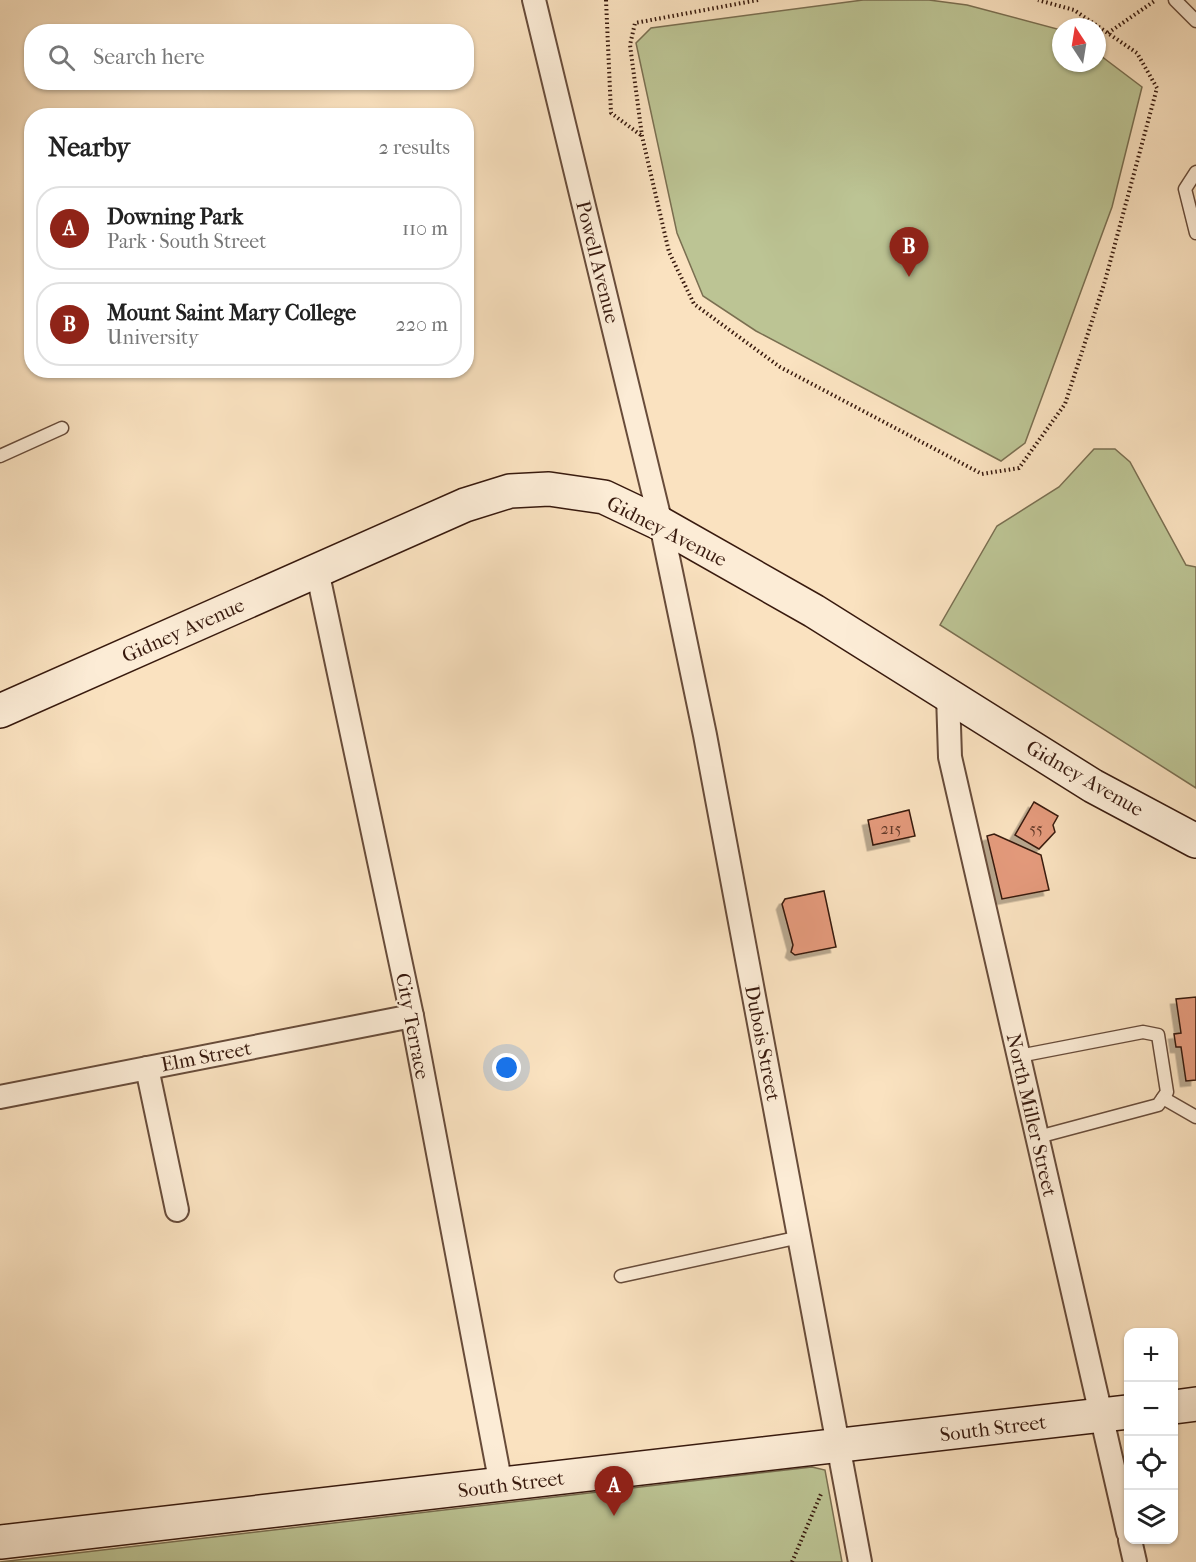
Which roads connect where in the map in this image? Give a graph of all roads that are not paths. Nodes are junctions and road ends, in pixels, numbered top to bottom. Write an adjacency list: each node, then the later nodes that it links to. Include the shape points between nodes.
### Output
1 (534, 0): 8 (street, Powell Avenue)
2 (1175, 0): 3 (lane)
3 (1196, 21)
4 (1196, 172): 5 (lane, via 1185,189)
5 (1196, 233)
6 (62, 428): 7 (lane)
7 (0, 456)
8 (661, 524): 9 (street, Gidney Avenue, via 604,497 549,489 510,491 465,505); 10 (street, Gidney Avenue, via 814,611); 21 (street, Dubois Street)
9 (317, 570): 11 (street, Gidney Avenue); 13 (street, City Terrace)
10 (948, 695): 12 (street, Gidney Avenue, via 1093,786); 14 (street, North Miller Street, via 950,758)
11 (0, 711)
12 (1196, 841)
13 (412, 1016): 15 (street, Elm Street); 27 (street, City Terrace)
14 (1019, 1056): 17 (lane, via 1143,1032 1158,1035 1167,1092); 19 (street, North Miller Street)
15 (147, 1068): 16 (street, Elm Street); 20 (street)
16 (0, 1097)
17 (1163, 1098): 18 (lane); 19 (lane, via 1158,1105)
18 (1196, 1117)
19 (1038, 1137): 25 (street, North Miller Street)
20 (177, 1210)
21 (800, 1237): 22 (lane); 26 (street, Dubois Street)
22 (621, 1276)
23 (1196, 1404): 24 (street)
24 (1178, 1406)
25 (1115, 1414): 26 (street, South Street); 28 (street, North Miller Street)
26 (839, 1446): 27 (street, South Street); 31 (street, Dubois Street)
27 (501, 1485): 29 (street, South Street)
28 (1124, 1496)
29 (0, 1542)
30 (1131, 1544): 32 (street)
31 (860, 1562)
32 (1135, 1562)

